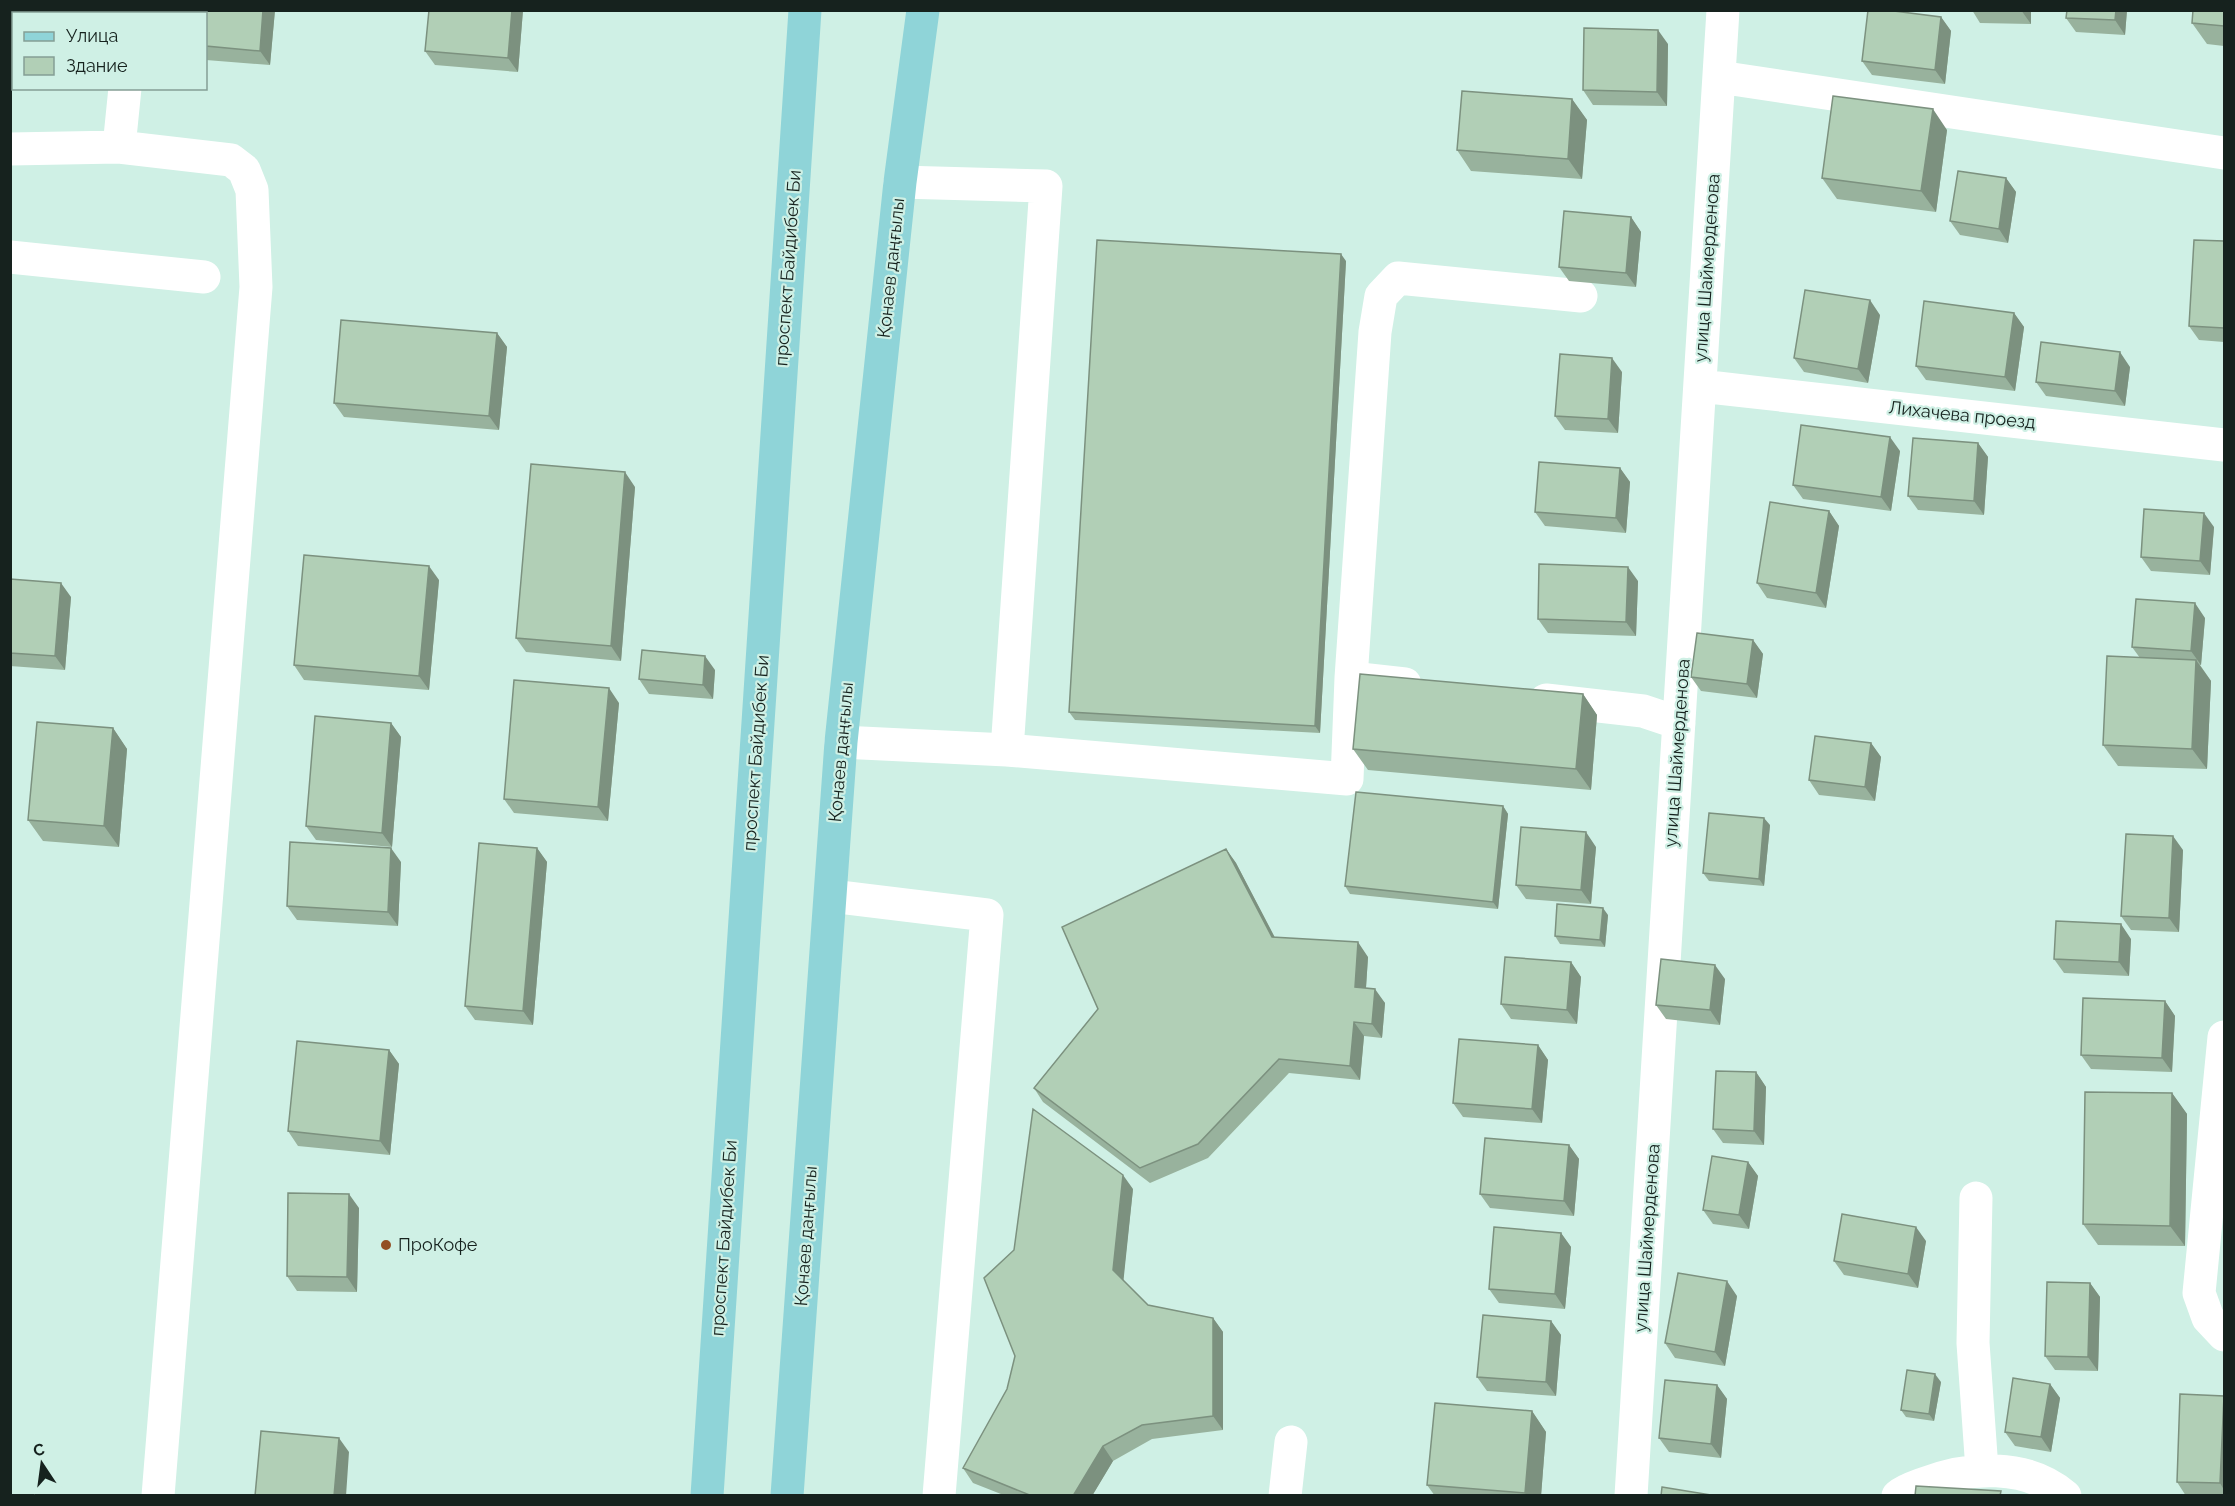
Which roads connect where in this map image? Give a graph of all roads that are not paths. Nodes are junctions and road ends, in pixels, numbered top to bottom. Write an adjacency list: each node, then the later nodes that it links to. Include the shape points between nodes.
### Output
1 (805, 10): 28 (main road, проспект Байдибек Би)
2 (923, 10): 9 (main road, Қонаев даңғылы)
3 (1723, 10): 4 (street, улица Шаймерденова)
4 (1719, 77): 8 (street); 13 (street, улица Шаймерденова)
5 (125, 90): 6 (street)
6 (118, 147): 7 (street); 27 (street, via 231,160 244,170 252,190 255,266)
7 (10, 149)
8 (2224, 153)
9 (900, 182): 19 (main road, Қонаев даңғылы); 20 (street, via 1046,186)
10 (10, 257): 11 (street)
11 (204, 277)
12 (1581, 296): 15 (street, via 1398,278 1381,296 1375,332)
13 (1700, 386): 14 (street, Лихачева проезд); 18 (street, улица Шаймерденова)
14 (2224, 445)
15 (1351, 678): 16 (street); 20 (street, via 1347,778)
16 (1433, 687)
17 (1515, 697): 18 (street, via 1643,711)
18 (1679, 723): 32 (street, улица Шаймерденова)
19 (841, 742): 20 (street); 21 (main road, Қонаев даңғылы)
20 (1007, 750)
21 (831, 896): 29 (main road, Қонаев даңғылы); 30 (street, via 987,915)
22 (2224, 1037): 24 (street, via 2199,1293 2208,1318)
23 (1976, 1198): 26 (street, via 1973,1343)
24 (2224, 1335)
25 (1292, 1442): 31 (street)
26 (1982, 1470): 33 (street, via 1939,1478); 34 (street, via 2020,1473 2052,1484)
27 (158, 1496)
28 (707, 1496)
29 (787, 1496)
30 (939, 1496)
31 (1285, 1496)
32 (1631, 1496)
33 (1898, 1496)
34 (2065, 1496)

